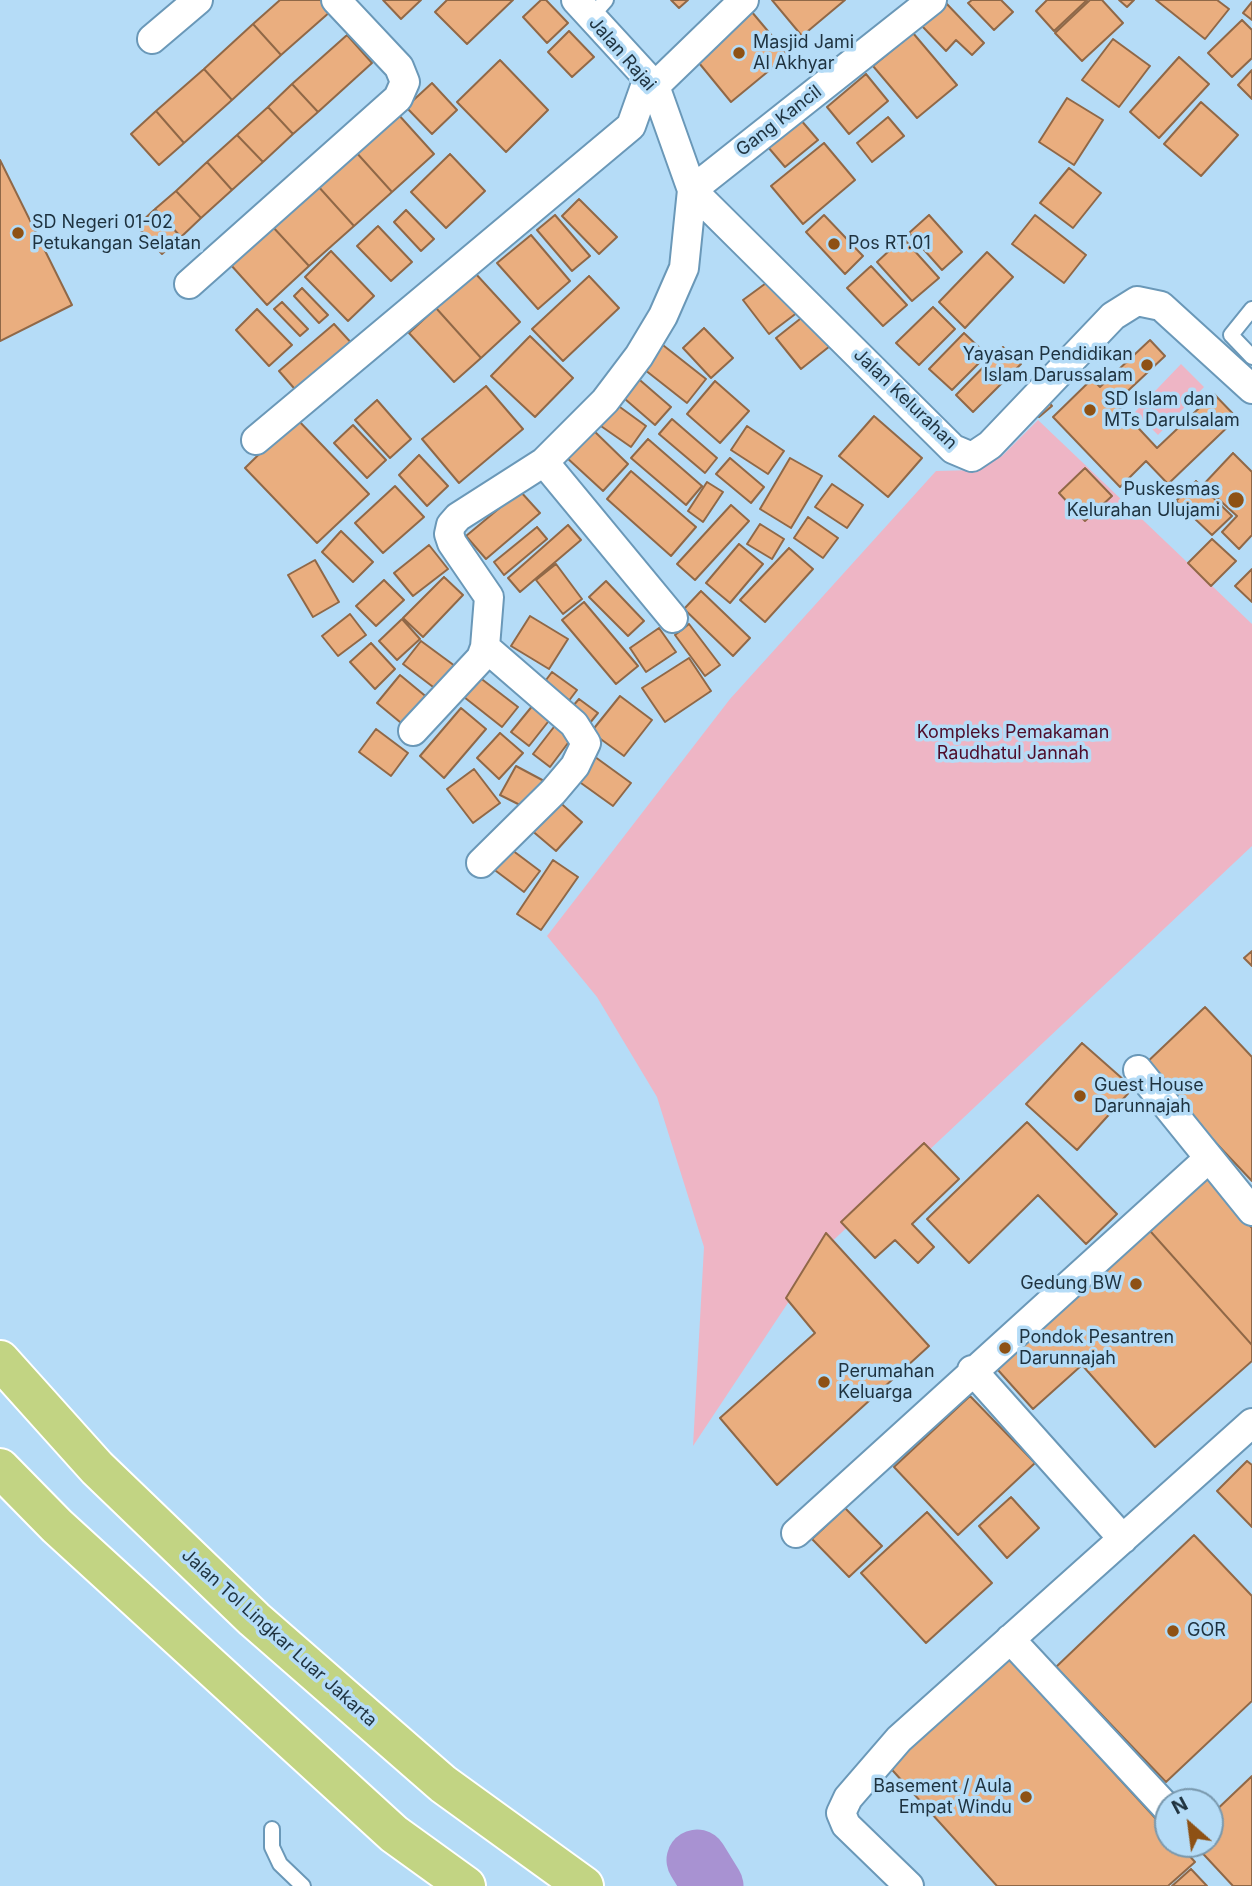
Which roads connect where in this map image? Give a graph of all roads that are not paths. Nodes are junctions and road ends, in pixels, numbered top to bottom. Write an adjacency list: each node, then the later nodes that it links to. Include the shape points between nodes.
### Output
1 (198, 0): 6 (street)
2 (336, 0): 9 (street, via 399,67 405,82 398,98)
3 (744, 0): 7 (street)
4 (932, 0): 8 (street, Gang Kancil)
5 (591, 6): 7 (street, Jalan Rajai)
6 (152, 39)
7 (651, 84): 8 (street, Jalan Rajai); 13 (street, via 631,126)
8 (692, 190): 12 (street, Jalan Kelurahan, via 953,449 972,457 990,445 1113,316 1137,300 1161,306); 14 (street, via 684,268 663,316 605,401)
9 (189, 284)
10 (1252, 309): 11 (lane, via 1231,335)
11 (1252, 357)
12 (1252, 389)
13 (256, 440)
14 (544, 462): 15 (street); 16 (street, via 450,525 452,543 489,597)
15 (673, 618)
16 (485, 647): 17 (street, via 481,658); 18 (street, via 574,724 586,743 568,775)
17 (413, 731)
18 (481, 863)
19 (1138, 1070): 20 (street)
20 (1208, 1159): 21 (street); 23 (street)
21 (1252, 1211)
22 (0, 1360): 33 (highway, Jalan Tol Lingkar Luar Jakarta, via 97,1468 254,1619 443,1784)
23 (972, 1370): 26 (street); 27 (street)
24 (1252, 1423): 27 (street)
25 (0, 1468): 32 (highway, via 57,1526 394,1834)
26 (796, 1533)
27 (1123, 1539): 28 (street)
28 (1010, 1639): 29 (street); 34 (street, via 899,1739 848,1798 841,1813 846,1825)
29 (1154, 1794)
30 (272, 1829): 31 (lane, via 272,1847 280,1864)
31 (303, 1886)
32 (466, 1886)
33 (584, 1886)
34 (909, 1886)

